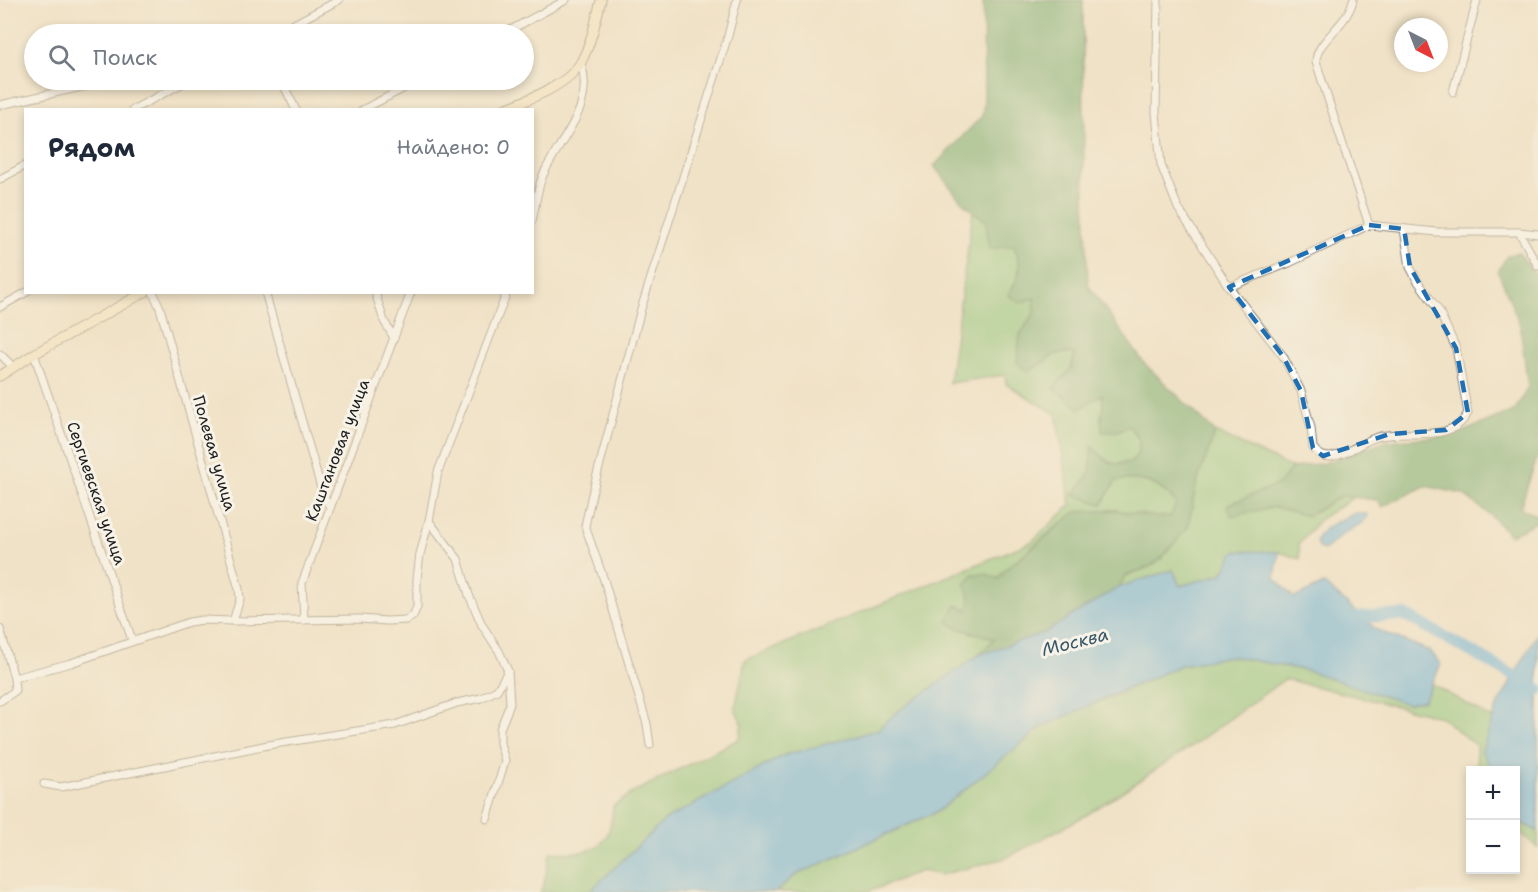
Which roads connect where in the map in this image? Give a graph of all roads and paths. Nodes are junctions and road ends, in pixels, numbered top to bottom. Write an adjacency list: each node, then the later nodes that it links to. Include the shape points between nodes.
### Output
1 (339, 0): 8 (street)
2 (567, 0): 9 (street)
3 (602, 0): 10 (street)
4 (737, 0): 52 (street, via 641,309 585,526 611,602)
5 (1158, 0): 29 (street, via 1156,113 1161,165 1178,208)
6 (1353, 0): 24 (street, via 1346,20 1318,50 1316,62)
7 (1477, 0): 15 (street)
8 (294, 24)
9 (522, 24)
10 (581, 63): 20 (street, via 563,81); 23 (street, via 586,78 583,101 544,172)
11 (68, 90): 16 (street)
12 (170, 90): 17 (street)
13 (286, 90): 18 (street)
14 (401, 90): 19 (street)
15 (1454, 92)
16 (0, 105)
17 (136, 108)
18 (295, 108)
19 (366, 108)
20 (507, 108)
21 (24, 166): 22 (street)
22 (0, 179)
23 (534, 213)
24 (1369, 225): 25 (street); 29 (street)
25 (1404, 229): 26 (street); 29 (street, via 1410,267 1439,311 1456,348 1468,413 1464,420 1446,430 1382,436 1330,457 1318,453 1313,448 1301,391 1283,356)
26 (1520, 234): 27 (street); 28 (street)
27 (1538, 234)
28 (1538, 266)
29 (1229, 287)
30 (24, 294): 37 (street)
31 (141, 294): 40 (street)
32 (154, 294): 46 (street, Полевая улица, via 238,589 240,599)
33 (266, 294): 43 (street, via 323,495)
34 (376, 294): 38 (street)
35 (410, 294): 38 (street, Каштановая улица)
36 (506, 294): 44 (street, via 438,472)
37 (0, 307)
38 (394, 338): 43 (street, Каштановая улица)
39 (0, 354): 41 (street)
40 (34, 354): 41 (street); 48 (street, Сергиевская улица)
41 (13, 367): 42 (street)
42 (0, 376)
43 (330, 507): 45 (street, Каштановая улица, via 302,583)
44 (429, 521): 45 (street, via 420,554 417,608 413,616 387,621); 49 (street, via 458,559 482,625)
45 (304, 620): 46 (street)
46 (233, 621): 48 (street, via 189,622)
47 (0, 629): 50 (street)
48 (132, 640): 50 (street, via 71,663)
49 (508, 671): 53 (street, via 497,690 481,698 395,725 268,745 61,787); 54 (street, via 510,705 500,729 504,761)
50 (14, 678): 51 (street, via 15,691)
51 (0, 701)
52 (650, 745)
53 (44, 784)
54 (487, 819)

